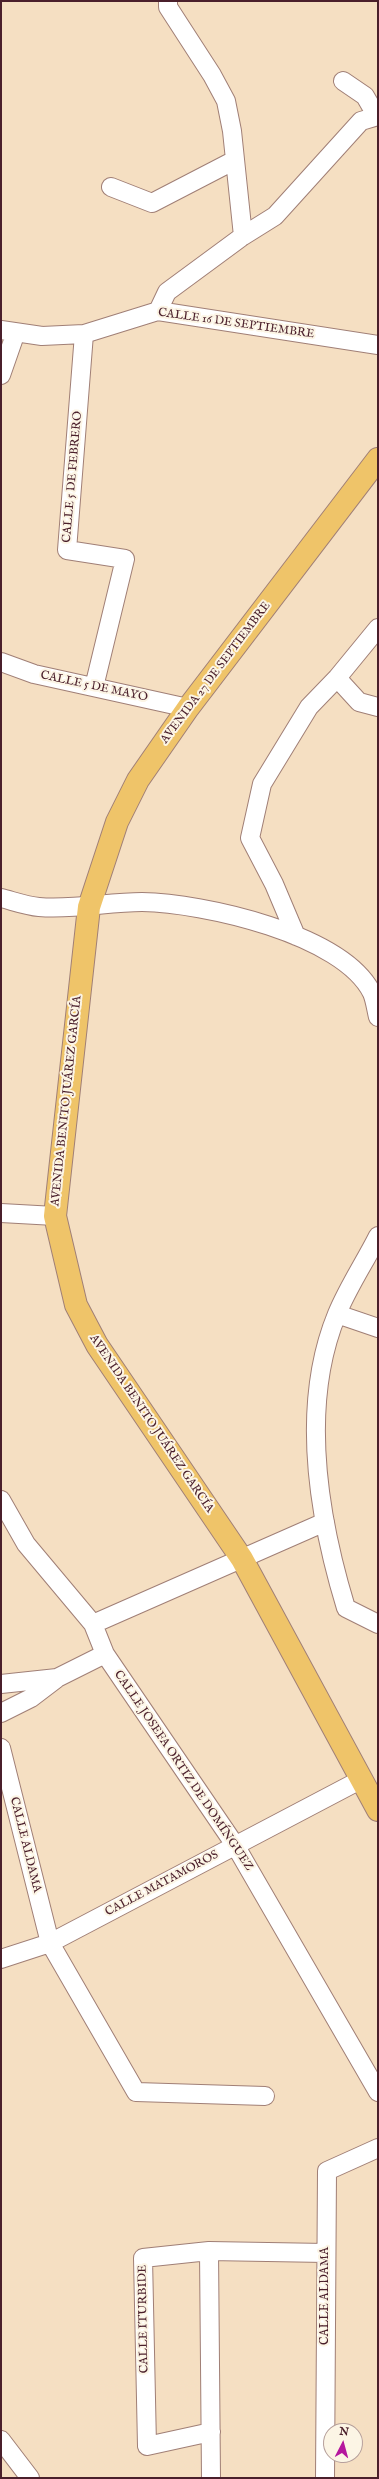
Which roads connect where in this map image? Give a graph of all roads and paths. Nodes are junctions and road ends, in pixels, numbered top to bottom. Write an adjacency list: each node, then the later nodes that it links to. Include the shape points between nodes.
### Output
1 (168, 1): 4 (street, via 168,7 212,75 226,102)
2 (343, 81): 3 (street, via 365,96)
3 (377, 115): 6 (street, via 361,121 275,216)
4 (235, 160): 5 (street, via 152,203); 6 (street)
5 (111, 187)
6 (243, 236): 7 (street, via 168,292)
7 (158, 311): 9 (street, CALLE 16 DE SEPTIEMBRE); 10 (street, CALLE 16 DE SEPTIEMBRE)
8 (8, 331): 9 (street, CALLE 16 DE SEPTIEMBRE, via 42,336); 11 (street)
9 (84, 334): 16 (street, CALLE 5 DE FEBRERO, via 67,550 125,559)
10 (378, 346)
11 (1, 375)
12 (378, 458): 18 (main road, AVENIDA 27 DE SEPTIEMBRE)
13 (378, 628): 15 (street)
14 (1, 662): 16 (street, CALLE 5 DE MAYO, via 34,674)
15 (337, 678): 17 (street, via 359,702); 21 (street, via 309,707 262,784 250,838 274,884)
16 (94, 687): 18 (street, CALLE 5 DE MAYO)
17 (378, 707)
18 (188, 708): 20 (main road, AVENIDA 27 DE SEPTIEMBRE, via 138,780 117,822)
19 (1, 898): 20 (street, via 39,907)
20 (89, 907): 21 (street, via 143,902 200,908 246,918); 25 (main road, AVENIDA BENITO JUÁREZ GARCÍA)
21 (296, 936): 22 (street, via 322,948 352,969)
22 (375, 993): 23 (street)
23 (378, 1017)
24 (1, 1213): 25 (street)
25 (55, 1216): 31 (main road, AVENIDA BENITO JUÁREZ GARCÍA, via 76,1305 97,1345)
26 (378, 1236): 27 (street)
27 (337, 1314): 28 (street); 30 (street, via 320,1371 315,1404 314,1434)
28 (378, 1328)
29 (1, 1500): 32 (street, CALLE JOSEFA ORTIZ DE DOMÍNGUEZ, via 26,1544)
30 (325, 1522): 31 (street); 33 (street, via 333,1566 346,1608)
31 (242, 1559): 32 (street); 39 (main road, AVENIDA BENITO JUÁREZ GARCÍA)
32 (93, 1624): 34 (street, CALLE JOSEFA ORTIZ DE DOMÍNGUEZ)
33 (378, 1624)
34 (105, 1654): 35 (street); 41 (street, CALLE JOSEFA ORTIZ DE DOMÍNGUEZ)
35 (57, 1678): 36 (street); 37 (street, via 31,1698)
36 (1, 1684)
37 (1, 1713)
38 (1, 1748): 42 (street, CALLE ALDAMA)
39 (362, 1779): 40 (main road, AVENIDA BENITO JUÁREZ GARCÍA); 41 (street, CALLE MATAMOROS)
40 (378, 1810)
41 (235, 1845): 42 (street, CALLE MATAMOROS); 44 (street, CALLE JOSEFA ORTIZ DE DOMÍNGUEZ)
42 (50, 1943): 43 (street, CALLE MATAMOROS); 45 (street, CALLE ALDAMA, via 136,2092)
43 (1, 1959)
44 (378, 2092)
45 (265, 2096)
46 (378, 2148): 48 (street, CALLE ALDAMA, via 327,2171)
47 (209, 2251): 48 (street, CALLE ITURBIDE); 49 (street); 49 (street, CALLE ITURBIDE, via 143,2258 147,2446)
48 (326, 2253): 53 (street, CALLE ALDAMA)
49 (211, 2432): 52 (street)
50 (1, 2440): 51 (street)
51 (30, 2478)
52 (211, 2478)
53 (325, 2478)

